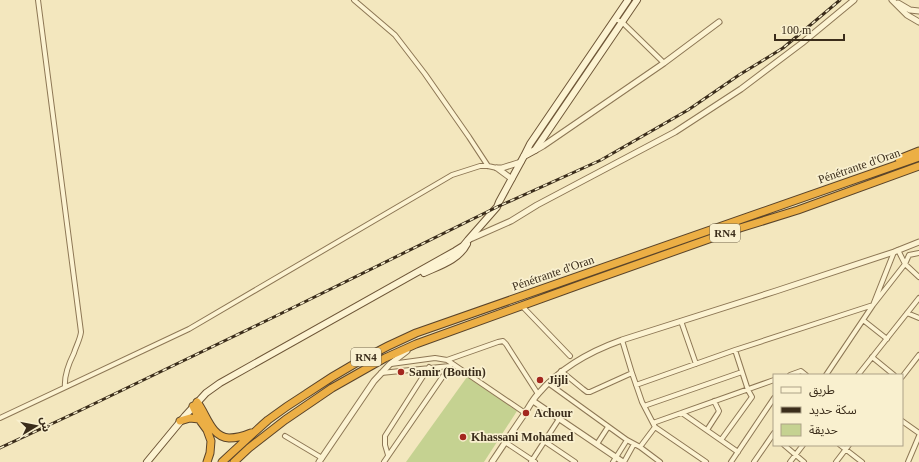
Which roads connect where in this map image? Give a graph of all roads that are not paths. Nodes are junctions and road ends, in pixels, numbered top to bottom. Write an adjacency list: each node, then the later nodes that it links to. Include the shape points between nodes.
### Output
1 (38, 0): 64 (street, via 81,332 65,379)
2 (354, 0): 18 (street, via 395,35)
3 (628, 0): 9 (main road)
4 (637, 0): 10 (main road)
5 (854, 0): 23 (street, via 741,89 675,132 511,221)
6 (892, 0): 12 (street, via 907,15)
7 (896, 0): 8 (street, via 905,8)
8 (919, 11)
9 (615, 19): 10 (street); 17 (main road, via 530,144)
10 (622, 22): 13 (street); 14 (main road)
11 (719, 22): 13 (street)
12 (919, 22)
13 (664, 63): 14 (street)
14 (535, 150): 17 (main road)
15 (919, 151): 22 (highway)
16 (919, 157): 22 (highway, Pénétrante d'Oran / RN4)
17 (523, 159): 20 (street); 21 (main road)
18 (488, 166): 20 (street); 64 (street, via 452,175 188,330)
19 (919, 166): 31 (highway, Pénétrante d'Oran / RN4)
20 (497, 168): 21 (street)
21 (512, 178): 23 (main road, via 497,207)
22 (845, 183): 77 (highway, Pénétrante d'Oran / RN4, via 416,333 346,368)
23 (468, 240): 70 (main road, via 464,251 458,256 381,293 220,383)
24 (919, 242): 25 (street)
25 (896, 251): 27 (street); 30 (street); 35 (street)
26 (919, 253): 27 (street, via 909,255)
27 (905, 264): 28 (street); 30 (street)
28 (919, 276)
29 (919, 298): 32 (street)
30 (873, 305): 34 (street); 39 (street)
31 (522, 306): 38 (highway, Pénétrante d'Oran / RN4); 42 (street)
32 (907, 313): 33 (street); 36 (street)
33 (919, 318)
34 (863, 320): 36 (street); 57 (street)
35 (681, 321): 37 (street); 47 (street)
36 (887, 339): 43 (street)
37 (622, 340): 51 (street, via 593,352); 54 (street)
38 (416, 344): 40 (street); 107 (highway, Pénétrante d'Oran / RN4, via 332,388 285,420)
39 (735, 350): 47 (street); 52 (street)
40 (405, 352): 45 (street, via 403,357); 46 (street)
41 (919, 355): 60 (street)
42 (570, 356)
43 (872, 358): 58 (street); 59 (street)
44 (447, 360): 45 (street, via 435,358); 50 (street); 66 (street, via 502,341)
45 (407, 362): 46 (street)
46 (390, 364): 53 (street)
47 (696, 364): 63 (street)
48 (450, 366): 49 (street); 50 (street); 100 (street)
49 (429, 367): 53 (street); 100 (street, via 385,436)
50 (458, 367): 72 (street)
51 (561, 371): 54 (street, via 587,392); 62 (street)
52 (742, 372): 65 (street); 71 (street)
53 (381, 373): 101 (street)
54 (632, 373): 63 (street)
55 (793, 374): 56 (street, via 801,371)
56 (805, 374)
57 (827, 374)
58 (859, 374)
59 (893, 374)
60 (903, 376)
61 (773, 380): 65 (street)
62 (548, 383): 66 (street); 81 (street)
63 (636, 385): 71 (street)
64 (65, 388): 74 (street)
65 (748, 390): 69 (street); 87 (street, via 752,397)
66 (538, 394): 68 (street)
67 (773, 400): 98 (street)
68 (533, 401): 72 (street); 76 (street)
69 (714, 401): 73 (street); 82 (street, via 719,411)
70 (195, 404): 75 (highway); 77 (highway, via 217,434 224,438 241,437); 78 (main road)
71 (644, 406): 80 (street)
72 (525, 413): 89 (street)
73 (682, 413): 80 (street); 82 (street)
74 (0, 418)
75 (199, 419): 78 (highway); 105 (highway, via 211,441)
76 (559, 419): 88 (street); 90 (street)
77 (269, 420): 106 (highway, Pénétrante d'Oran / RN4)
78 (180, 421): 104 (main road)
79 (903, 421): 84 (street)
80 (654, 425): 96 (street); 113 (street)
81 (608, 427): 86 (street); 90 (street)
82 (707, 430): 87 (street)
83 (773, 434): 115 (street)
84 (919, 435): 120 (street)
85 (285, 436): 101 (street)
86 (627, 440): 91 (street); 102 (street)
87 (721, 440): 98 (street)
88 (544, 441): 103 (street); 110 (street)
89 (505, 442): 103 (street); 109 (street)
90 (596, 444): 102 (street)
91 (634, 444): 96 (street); 111 (street)
92 (785, 446): 99 (street)
93 (802, 446): 99 (street)
94 (841, 446): 97 (street)
95 (848, 446): 97 (street)
96 (640, 447): 112 (street)
97 (846, 450): 118 (street); 119 (street)
98 (738, 452): 114 (street)
99 (795, 455): 116 (street); 117 (street)
100 (388, 456): 108 (street)
101 (320, 460)
102 (615, 460): 111 (street)
103 (532, 461)
104 (147, 462)
105 (207, 462)
106 (222, 462)
107 (234, 462)
108 (384, 462)
109 (492, 462)
110 (575, 462)
111 (623, 462)
112 (660, 462)
113 (706, 462)
114 (731, 462)
115 (754, 462)
116 (790, 462)
117 (804, 462)
118 (836, 462)
119 (862, 462)
120 (908, 462)

